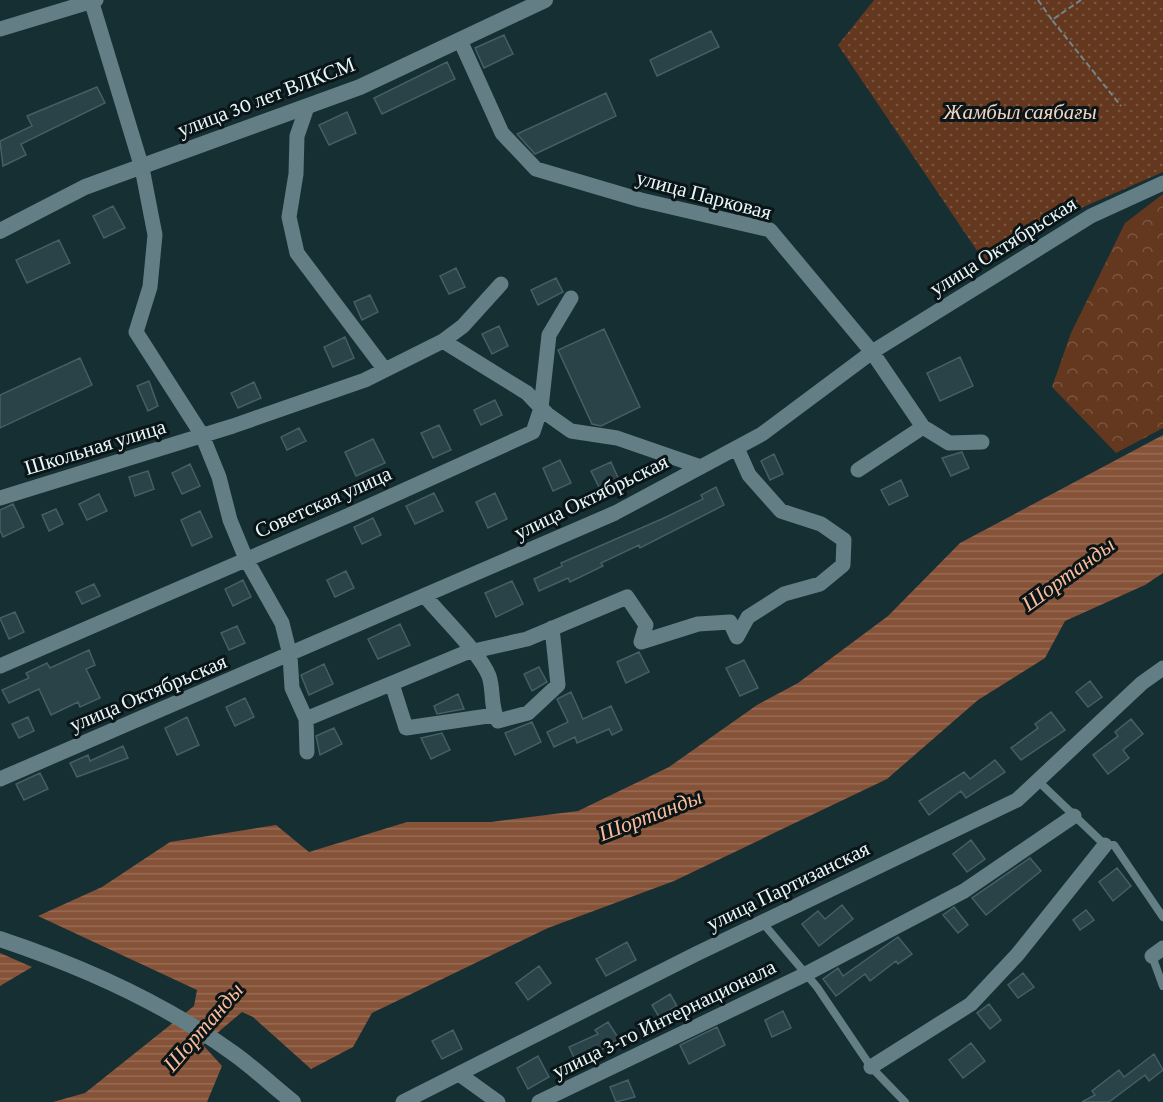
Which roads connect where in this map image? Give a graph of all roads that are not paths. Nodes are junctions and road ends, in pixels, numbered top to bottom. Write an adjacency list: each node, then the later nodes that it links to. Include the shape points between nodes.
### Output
1 (545, 0): 4 (street, улица 30 лет ВЛКСМ)
2 (93, 1): 3 (street); 6 (street, Школьная улица)
3 (0, 28)
4 (460, 40): 5 (street, улица 30 лет ВЛКСМ, via 360,87); 12 (street, улица Парковая, via 502,133 536,170 770,230)
5 (307, 106): 6 (street, улица 30 лет ВЛКСМ); 13 (street, via 297,136 289,217 297,253)
6 (142, 168): 8 (street, улица 30 лет ВЛКСМ, via 85,187); 16 (street, Школьная улица, via 155,235 150,287 136,332)
7 (1163, 183): 12 (street, улица Октябрьская, via 1091,216)
8 (0, 231)
9 (501, 284): 11 (street, Школьная улица, via 463,326)
10 (571, 298): 14 (street, Советская улица, via 549,335)
11 (443, 341): 13 (street, Школьная улица); 14 (street, via 527,393)
12 (872, 352): 15 (street, улица Парковая); 18 (street, улица Октябрьская, via 762,434)
13 (385, 370): 16 (street, Школьная улица)
14 (540, 408): 19 (street, via 571,431 617,438); 22 (street, Советская улица, via 533,432)
15 (922, 427): 17 (street, улица Парковая, via 949,443); 20 (street)
16 (202, 435): 21 (street, Школьная улица); 22 (street)
17 (981, 442)
18 (736, 448): 19 (street, улица Октябрьская); 24 (street, via 748,475 781,511 821,524 844,540 843,565 820,584 784,594 748,618 737,637 730,622 698,624 640,642 646,625 627,597)
19 (701, 467): 23 (street, улица Октябрьская, via 615,513)
20 (858, 470)
21 (0, 498)
22 (246, 559): 26 (street, via 282,623); 27 (street, Советская улица)
23 (425, 596): 25 (street); 26 (street, улица Октябрьская)
24 (552, 628): 25 (street, via 527,639); 30 (street, via 558,684 528,713 498,721)
25 (472, 651): 29 (street); 30 (street, via 489,676)
26 (290, 655): 31 (street, via 292,688); 33 (street, улица Октябрьская)
27 (0, 666)
28 (1163, 668): 34 (street, улица Партизанская)
29 (392, 684): 30 (street, via 406,728); 31 (street)
30 (495, 715)
31 (306, 719): 32 (street)
32 (307, 752)
33 (0, 779)
34 (1038, 781): 35 (lane); 38 (street, улица Партизанская, via 1017,800)
35 (1074, 816): 36 (lane); 41 (street, улица 3-го Интернационала, via 964,891)
36 (1106, 845): 37 (lane, via 1114,845); 43 (street, via 1017,955 971,1004)
37 (1163, 917)
38 (762, 922): 41 (lane); 44 (street, улица Партизанская)
39 (0, 939): 45 (street, via 46,954 158,1006 233,1053)
40 (1158, 952): 42 (lane)
41 (806, 974): 43 (lane, улица 3-го Интернационала); 48 (street, улица 3-го Интернационала)
42 (1163, 986)
43 (871, 1067): 49 (lane, улица 3-го Интернационала)
44 (459, 1074): 46 (street, улица Партизанская); 47 (street)
45 (293, 1102)
46 (403, 1102)
47 (498, 1102)
48 (539, 1102)
49 (905, 1102)

